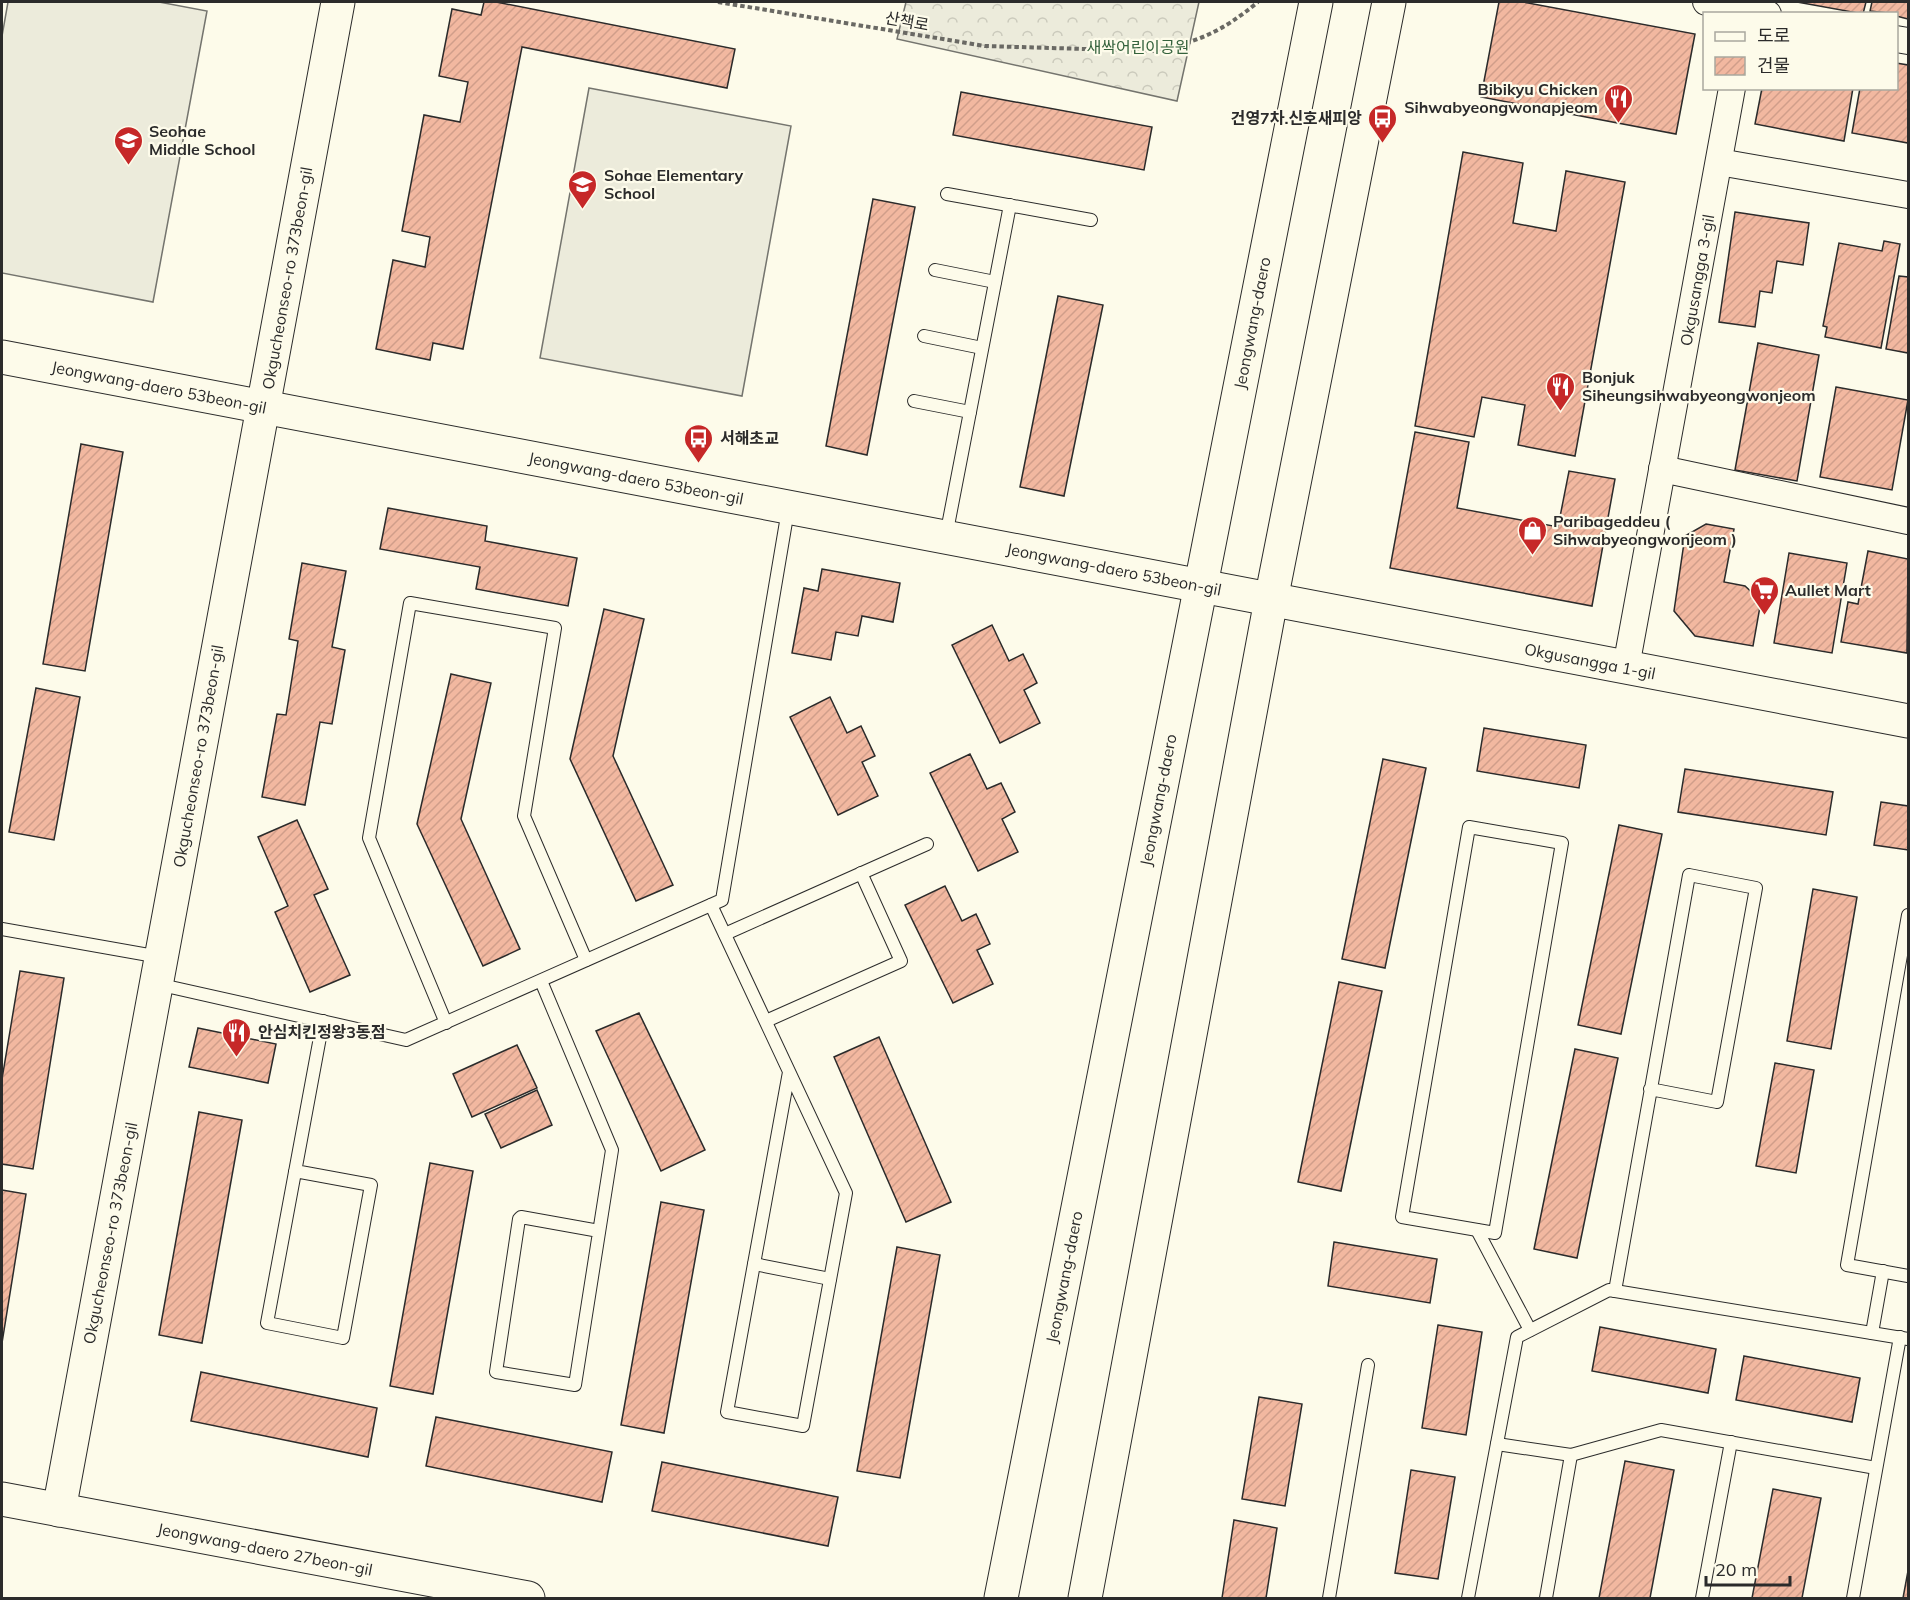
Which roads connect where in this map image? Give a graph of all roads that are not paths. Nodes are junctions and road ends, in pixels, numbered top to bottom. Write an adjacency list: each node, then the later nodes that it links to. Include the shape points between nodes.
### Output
1 (338, 2): 18 (street, Okgucheonseo-ro 373beon-gil)
2 (1316, 2): 24 (street, Jeongwang-daero)
3 (1389, 2): 25 (street)
4 (1706, 2): 5 (street)
5 (1752, 9)
6 (1732, 90): 7 (street, Okgusangga 3-gil)
7 (1719, 162): 9 (street); 20 (street, Okgusangga 3-gil)
8 (947, 194): 10 (lane)
9 (1908, 195)
10 (1010, 205): 11 (lane); 13 (lane)
11 (1091, 220)
12 (935, 270): 13 (lane)
13 (995, 282): 15 (lane)
14 (924, 336): 15 (lane)
15 (982, 348): 19 (lane)
16 (2, 357): 18 (street, Jeongwang-daero 53beon-gil)
17 (914, 401): 19 (lane)
18 (263, 407): 21 (street, Jeongwang-daero 53beon-gil); 35 (street, Okgucheonseo-ro 373beon-gil)
19 (970, 412): 23 (lane)
20 (1662, 469): 22 (street); 26 (street, Okgusangga 3-gil)
21 (789, 507): 23 (street, Jeongwang-daero 53beon-gil); 30 (lane, via 722,900)
22 (1908, 521)
23 (946, 537): 24 (street, Jeongwang-daero 53beon-gil)
24 (1200, 586): 25 (street, Jeongwang-daero 53beon-gil); 61 (street, Jeongwang-daero)
25 (1271, 600): 26 (street, Okgusangga 1-gil); 62 (street)
26 (1626, 667): 27 (street, Okgusangga 1-gil)
27 (1907, 716)
28 (927, 844): 29 (lane)
29 (861, 873): 33 (lane); 37 (lane, via 901,961)
30 (711, 904): 33 (lane); 34 (lane)
31 (1908, 915): 46 (lane, via 1847,1264)
32 (2, 928): 35 (lane)
33 (725, 934): 37 (lane)
34 (586, 960): 36 (lane); 39 (lane, via 524,816 555,628 410,603 369,838)
35 (159, 970): 38 (lane); 59 (street, Okgucheonseo-ro 373beon-gil)
36 (540, 981): 39 (lane); 44 (lane, via 612,1150)
37 (766, 1021): 40 (lane)
38 (323, 1022): 39 (lane, via 406,1041); 42 (lane)
39 (446, 1023)
40 (789, 1072): 45 (lane); 48 (lane, via 846,1193)
41 (1650, 1089): 41 (lane, via 1717,1102 1756,888 1689,875); 49 (lane)
42 (295, 1171): 42 (lane, via 267,1323 343,1338 371,1185)
43 (1478, 1230): 43 (lane, via 1495,1233 1562,843 1469,827 1402,1216); 50 (lane)
44 (599, 1231): 44 (lane, via 576,1385 496,1372 519,1219)
45 (754, 1264): 48 (lane); 48 (lane, via 727,1412 803,1426)
46 (1883, 1271): 47 (lane); 51 (lane)
47 (1908, 1276)
48 (830, 1279)
49 (1615, 1291): 50 (lane, via 1609,1290); 51 (lane)
50 (1530, 1330): 55 (lane, via 1517,1336)
51 (1872, 1333): 52 (lane)
52 (1904, 1338): 57 (lane)
53 (1368, 1365): 63 (lane)
54 (1731, 1442): 56 (lane, via 1661,1430); 57 (lane); 66 (lane)
55 (1497, 1444): 56 (lane); 64 (lane)
56 (1570, 1455): 65 (lane)
57 (1876, 1468): 67 (lane)
58 (2, 1499): 59 (street, Jeongwang-daero 27beon-gil)
59 (58, 1510): 60 (street, Jeongwang-daero 27beon-gil)
60 (528, 1599)
61 (1001, 1599)
62 (1085, 1599)
63 (1329, 1599)
64 (1468, 1599)
65 (1546, 1599)
66 (1702, 1599)
67 (1852, 1599)

